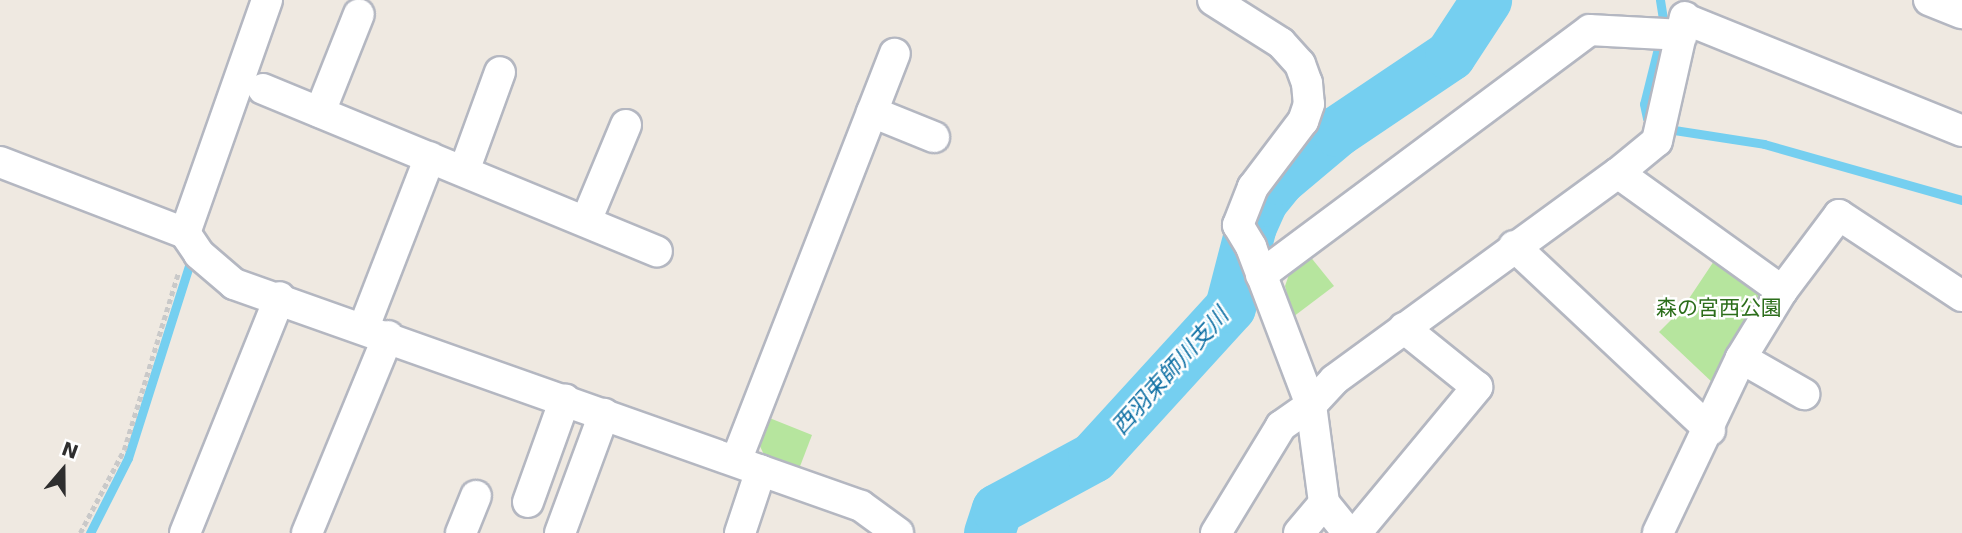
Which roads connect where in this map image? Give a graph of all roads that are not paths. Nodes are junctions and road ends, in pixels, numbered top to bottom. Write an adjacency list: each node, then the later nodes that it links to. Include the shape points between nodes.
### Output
1 (267, 0): 20 (street)
2 (1213, 0): 23 (street, via 1269,33 1292,53 1305,76 1309,97 1303,121 1248,197 1245,239)
3 (1929, 0): 4 (street)
4 (1962, 12)
5 (359, 14): 10 (street)
6 (1675, 25): 13 (street); 18 (street, via 1657,141); 23 (street, via 1590,30)
7 (895, 54): 11 (street)
8 (500, 72): 17 (street)
9 (263, 89): 10 (street)
10 (320, 112): 15 (street)
11 (872, 113): 14 (street); 35 (street)
12 (625, 125): 19 (street)
13 (1962, 131)
14 (934, 136)
15 (430, 157): 17 (street); 28 (street)
16 (0, 162): 20 (street)
17 (464, 171): 19 (street)
18 (1618, 173): 21 (street); 24 (street)
19 (586, 221): 22 (street)
20 (191, 243): 26 (street, via 234,284)
21 (1514, 246): 27 (street); 34 (street)
22 (657, 251)
23 (1261, 275): 32 (street)
24 (1782, 291): 25 (street, via 1839,215); 29 (street)
25 (1962, 296)
26 (280, 297): 28 (street); 39 (street)
27 (1404, 328): 32 (street, via 1334,380); 48 (street, via 1477,387)
28 (376, 332): 31 (street); 40 (street)
29 (1741, 358): 30 (street); 34 (street)
30 (1804, 394)
31 (565, 400): 33 (street); 37 (street)
32 (1311, 405): 38 (street); 45 (street, via 1281,426)
33 (604, 414): 35 (street); 42 (street)
34 (1710, 430): 49 (street)
35 (749, 466): 43 (street); 44 (street, via 861,506)
36 (476, 496): 41 (street)
37 (528, 502)
38 (1324, 503): 46 (street); 47 (street)
39 (185, 533)
40 (307, 533)
41 (461, 533)
42 (560, 533)
43 (740, 533)
44 (898, 533)
45 (1216, 533)
46 (1299, 533)
47 (1348, 533)
48 (1356, 533)
49 (1658, 533)

